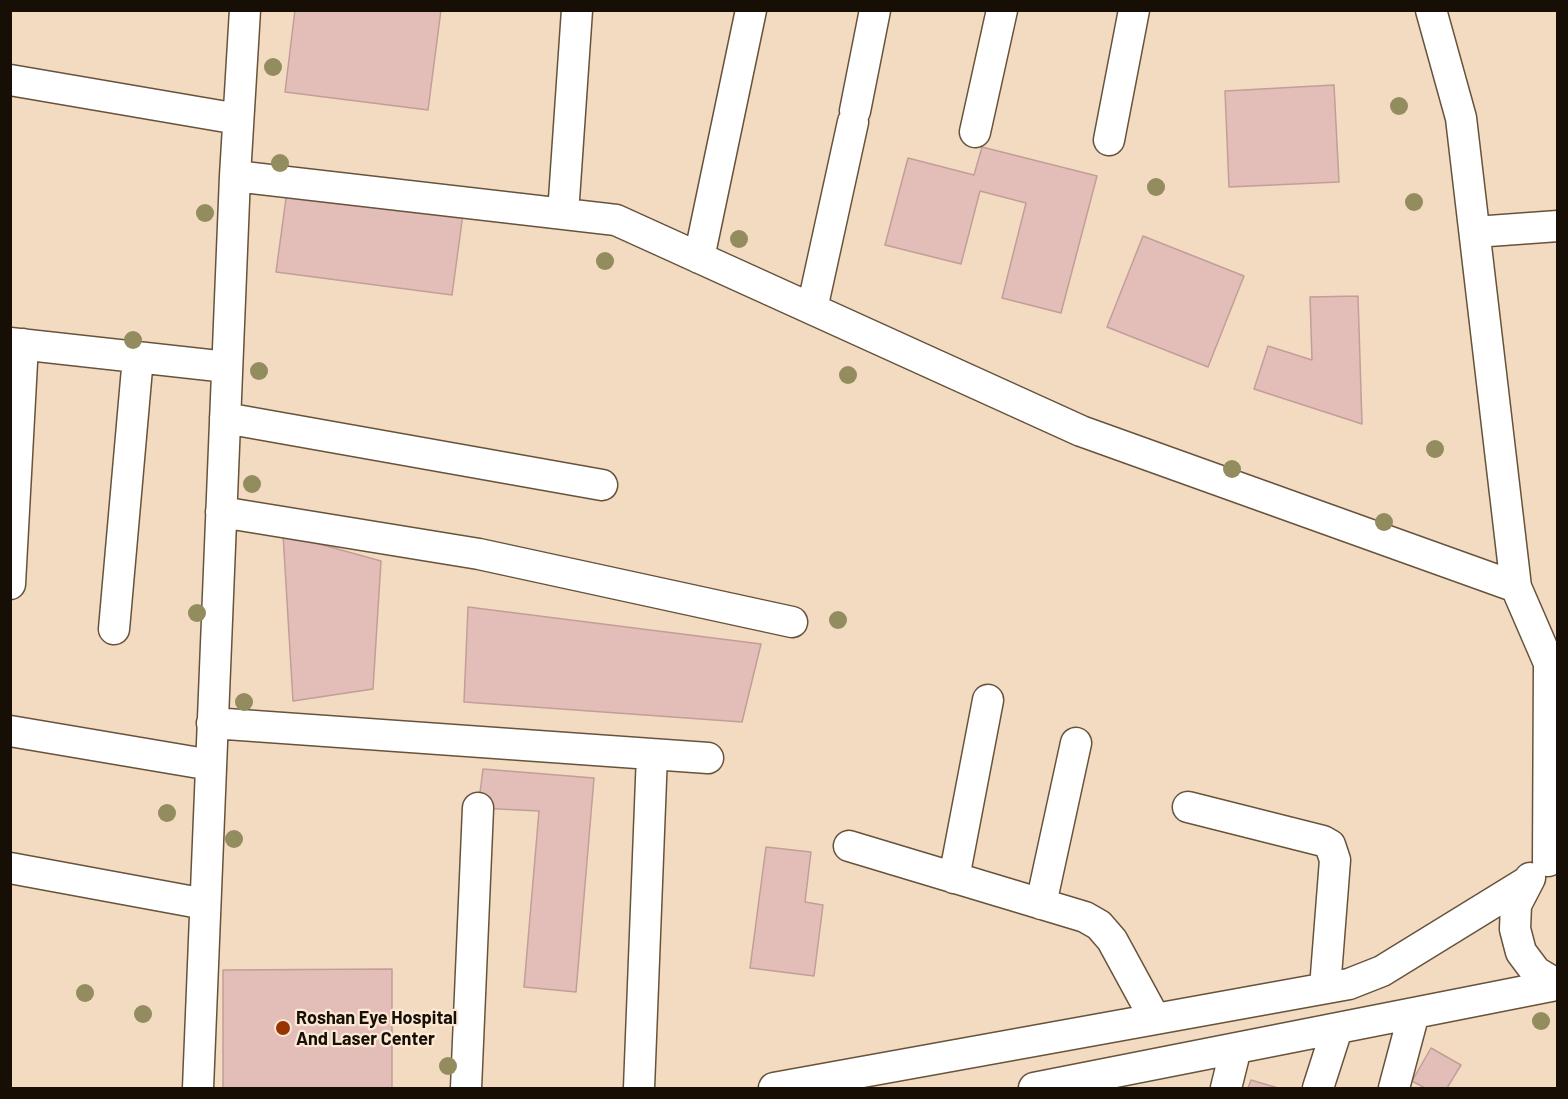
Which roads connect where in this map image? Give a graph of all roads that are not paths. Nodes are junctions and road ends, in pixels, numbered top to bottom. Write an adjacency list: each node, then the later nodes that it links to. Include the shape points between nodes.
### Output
1 (246, 10): 9 (street)
2 (577, 10): 13 (street)
3 (751, 10): 16 (street)
4 (875, 10): 17 (street)
5 (1002, 10): 10 (street)
6 (1134, 10): 11 (street)
7 (1431, 10): 15 (street, via 1461,118)
8 (10, 80): 9 (street)
9 (238, 119): 12 (street)
10 (975, 132)
11 (1109, 140)
12 (235, 176): 13 (street); 20 (street)
13 (563, 214): 16 (street, via 616,220)
14 (1557, 226): 15 (street)
15 (1474, 232): 25 (street)
16 (699, 258): 17 (street)
17 (812, 309): 25 (street, via 1081,431)
18 (17, 344): 19 (street); 24 (street)
19 (138, 357): 20 (street); 27 (street)
20 (227, 367): 21 (street)
21 (225, 418): 22 (street); 23 (street)
22 (602, 485)
23 (220, 512): 26 (street, via 479,554); 30 (street)
24 (10, 584)
25 (1516, 587): 28 (street)
26 (792, 622)
27 (114, 629)
28 (1553, 673): 39 (street)
29 (988, 700): 41 (street)
30 (212, 723): 33 (street); 35 (street)
31 (10, 731): 35 (street)
32 (1076, 743): 44 (street)
33 (652, 754): 34 (street); 54 (street)
34 (708, 758)
35 (211, 765): 43 (street)
36 (1188, 807): 46 (street, via 1330,845 1335,860)
37 (478, 808): 53 (street)
38 (849, 846): 41 (street)
39 (1553, 858): 42 (street)
40 (10, 868): 43 (street)
41 (954, 878): 44 (street)
42 (1525, 883): 45 (street, via 1516,905 1515,929 1521,952 1536,972); 46 (street, via 1382,971 1349,984)
43 (205, 904): 52 (street)
44 (1041, 904): 48 (street, via 1099,925 1112,940)
45 (1557, 985): 47 (street)
46 (1325, 988): 48 (street)
47 (1414, 1013): 49 (street); 59 (street)
48 (1155, 1019): 55 (street)
49 (1337, 1029): 50 (street); 58 (street)
50 (1236, 1048): 51 (street); 57 (street)
51 (1101, 1082): 56 (street)
52 (198, 1089)
53 (466, 1089)
54 (639, 1089)
55 (774, 1089)
56 (1034, 1089)
57 (1226, 1089)
58 (1318, 1089)
59 (1394, 1089)

